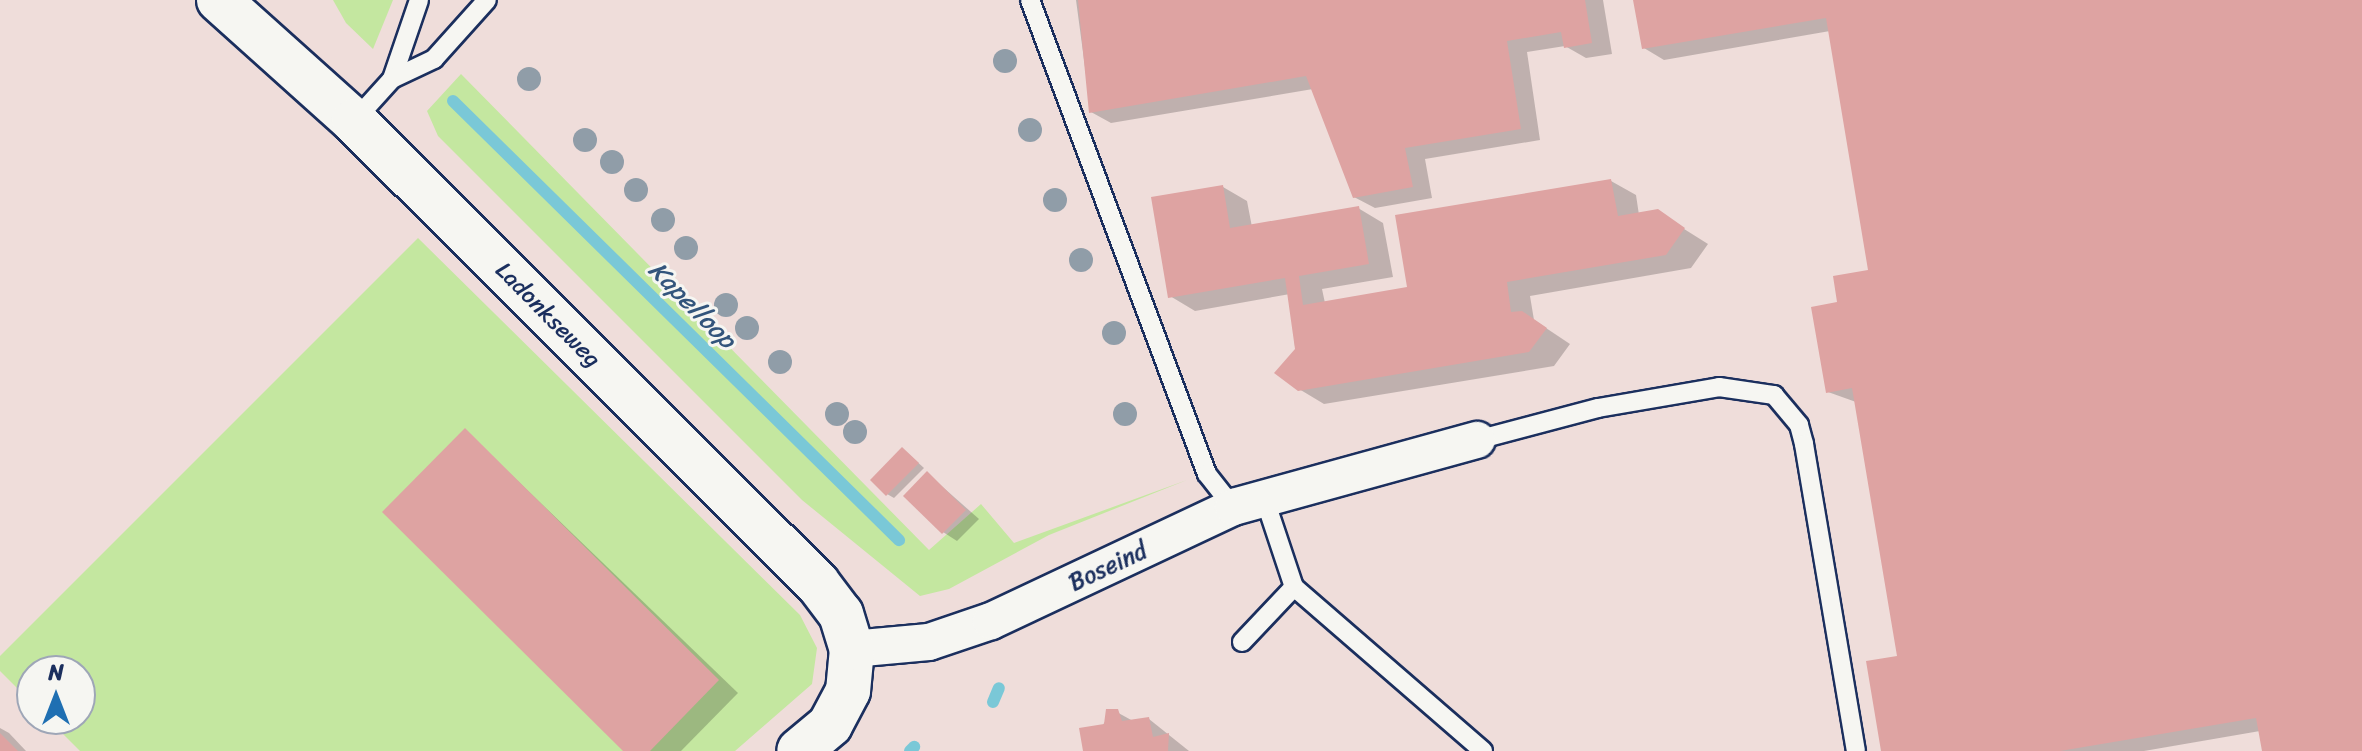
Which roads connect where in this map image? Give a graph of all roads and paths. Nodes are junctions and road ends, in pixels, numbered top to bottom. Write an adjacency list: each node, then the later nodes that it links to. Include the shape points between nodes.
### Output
1 (219, 0): 6 (street, Ladonkseweg)
2 (419, 0): 5 (lane)
3 (487, 0): 5 (lane, via 434,59)
4 (1030, 0): 8 (lane, via 1207,474)
5 (392, 79): 6 (lane)
6 (354, 121): 11 (street, Ladonkseweg, via 818,584 841,614)
7 (1477, 440): 8 (street, Boseind); 14 (lane, via 1598,408 1719,387 1774,395 1799,425 1804,444)
8 (1248, 502): 9 (lane); 11 (street, Boseind, via 991,621 929,642)
9 (1294, 587): 10 (lane); 13 (lane)
10 (1242, 642)
11 (852, 649): 12 (street, via 848,691 830,725)
12 (799, 751)
13 (1483, 751)
14 (1856, 751)

